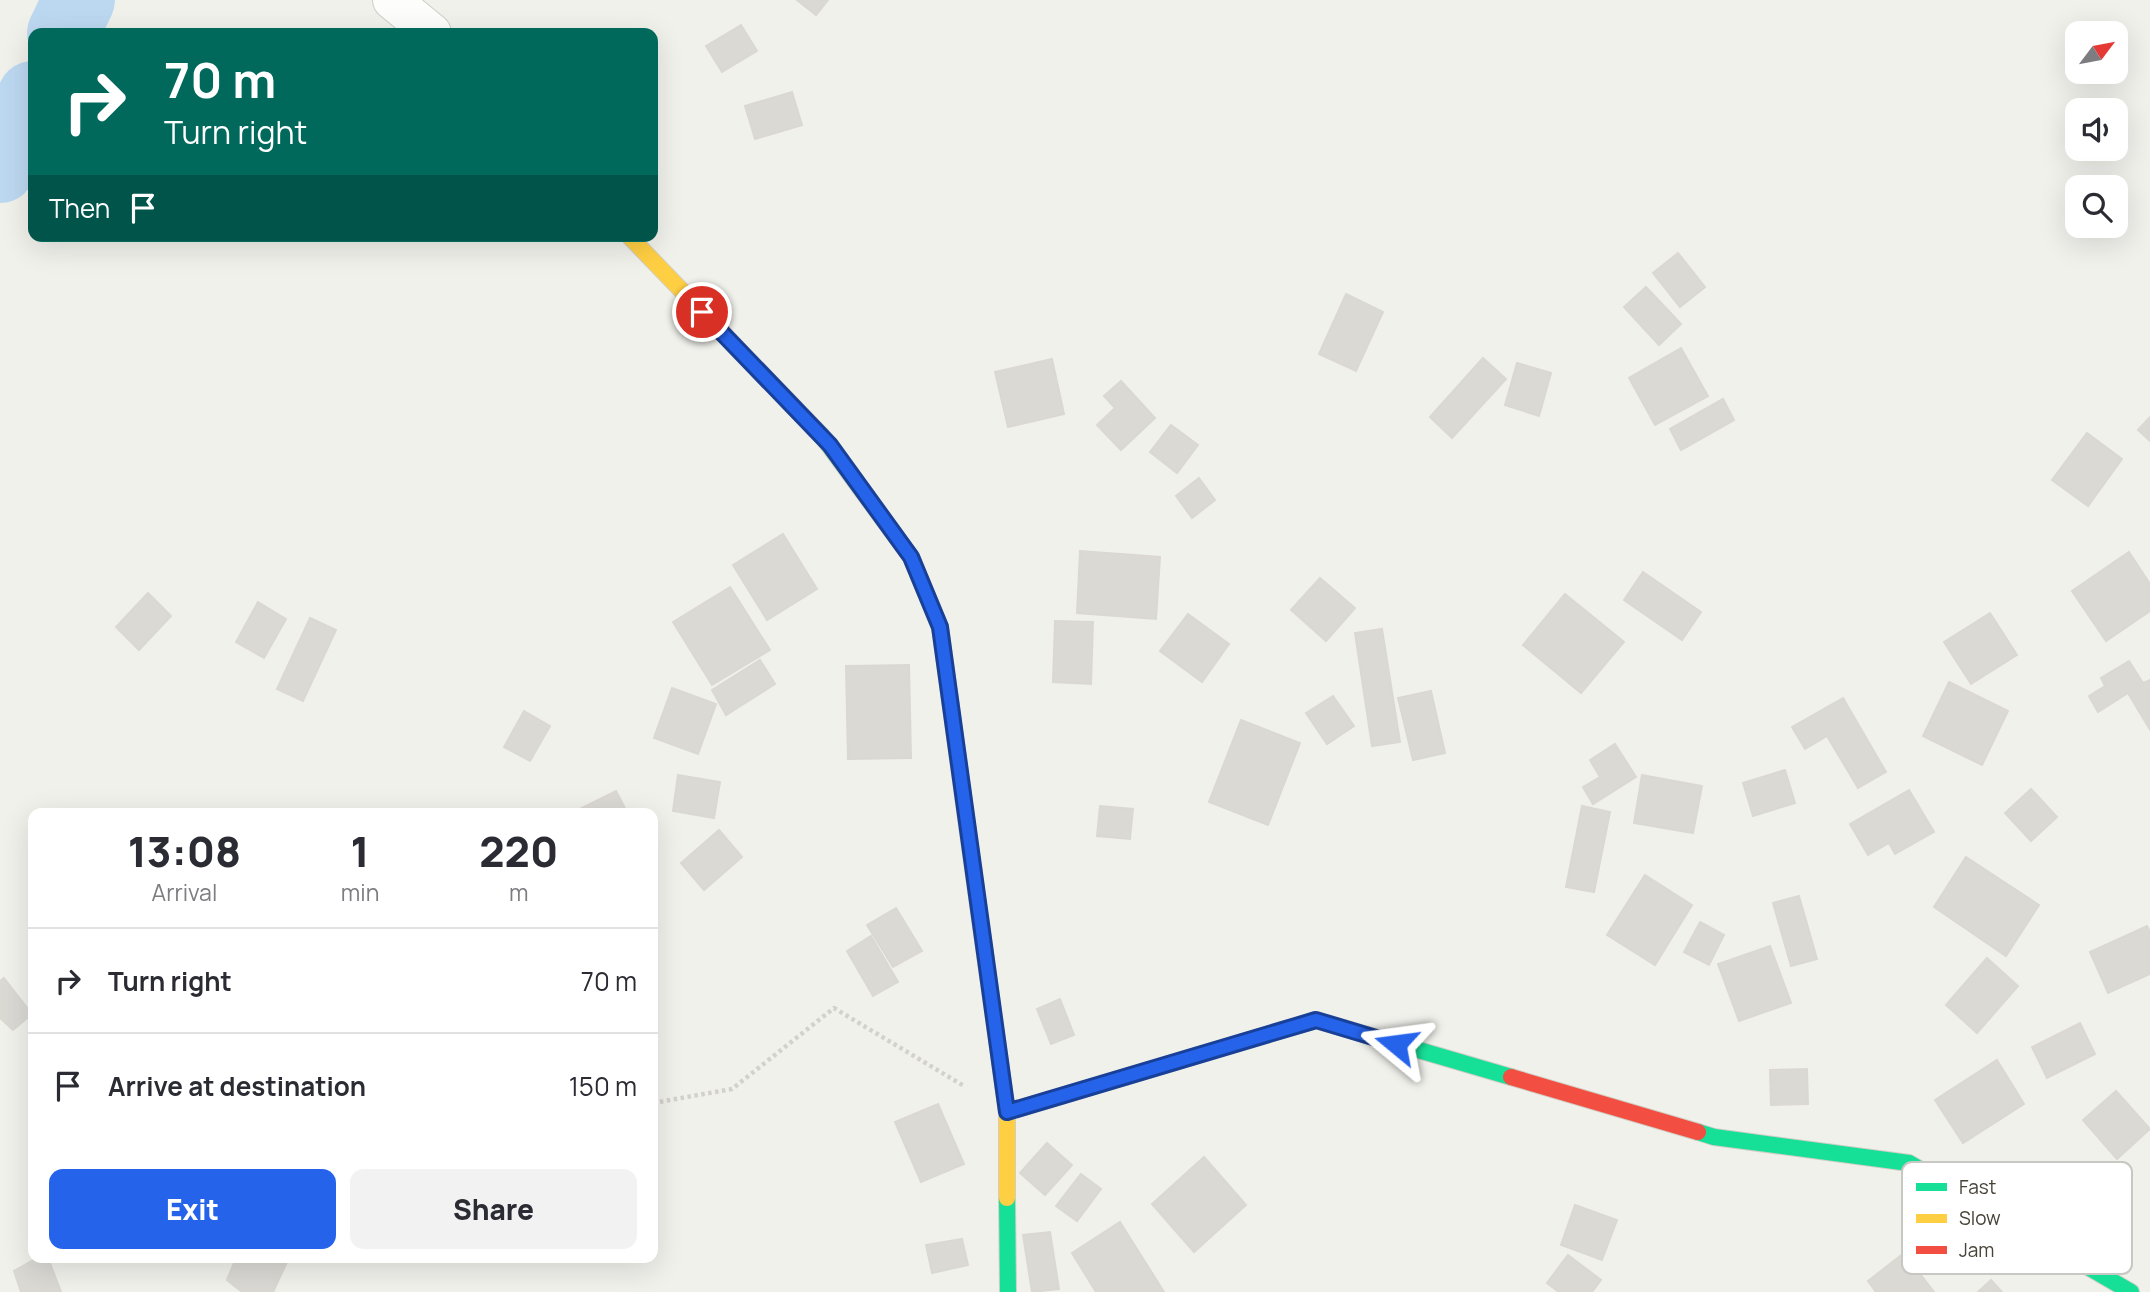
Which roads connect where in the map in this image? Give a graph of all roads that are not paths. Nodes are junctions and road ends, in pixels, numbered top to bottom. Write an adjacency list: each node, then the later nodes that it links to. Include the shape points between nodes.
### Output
1 (392, 0): 2 (street)
2 (426, 28)
3 (635, 242): 4 (street, via 830,445 911,557 940,627)
4 (1007, 1112): 5 (street, via 1316,1020 1714,1137); 7 (street)
5 (1902, 1162)
6 (2100, 1274): 8 (street)
7 (1008, 1292)
8 (2131, 1292)

